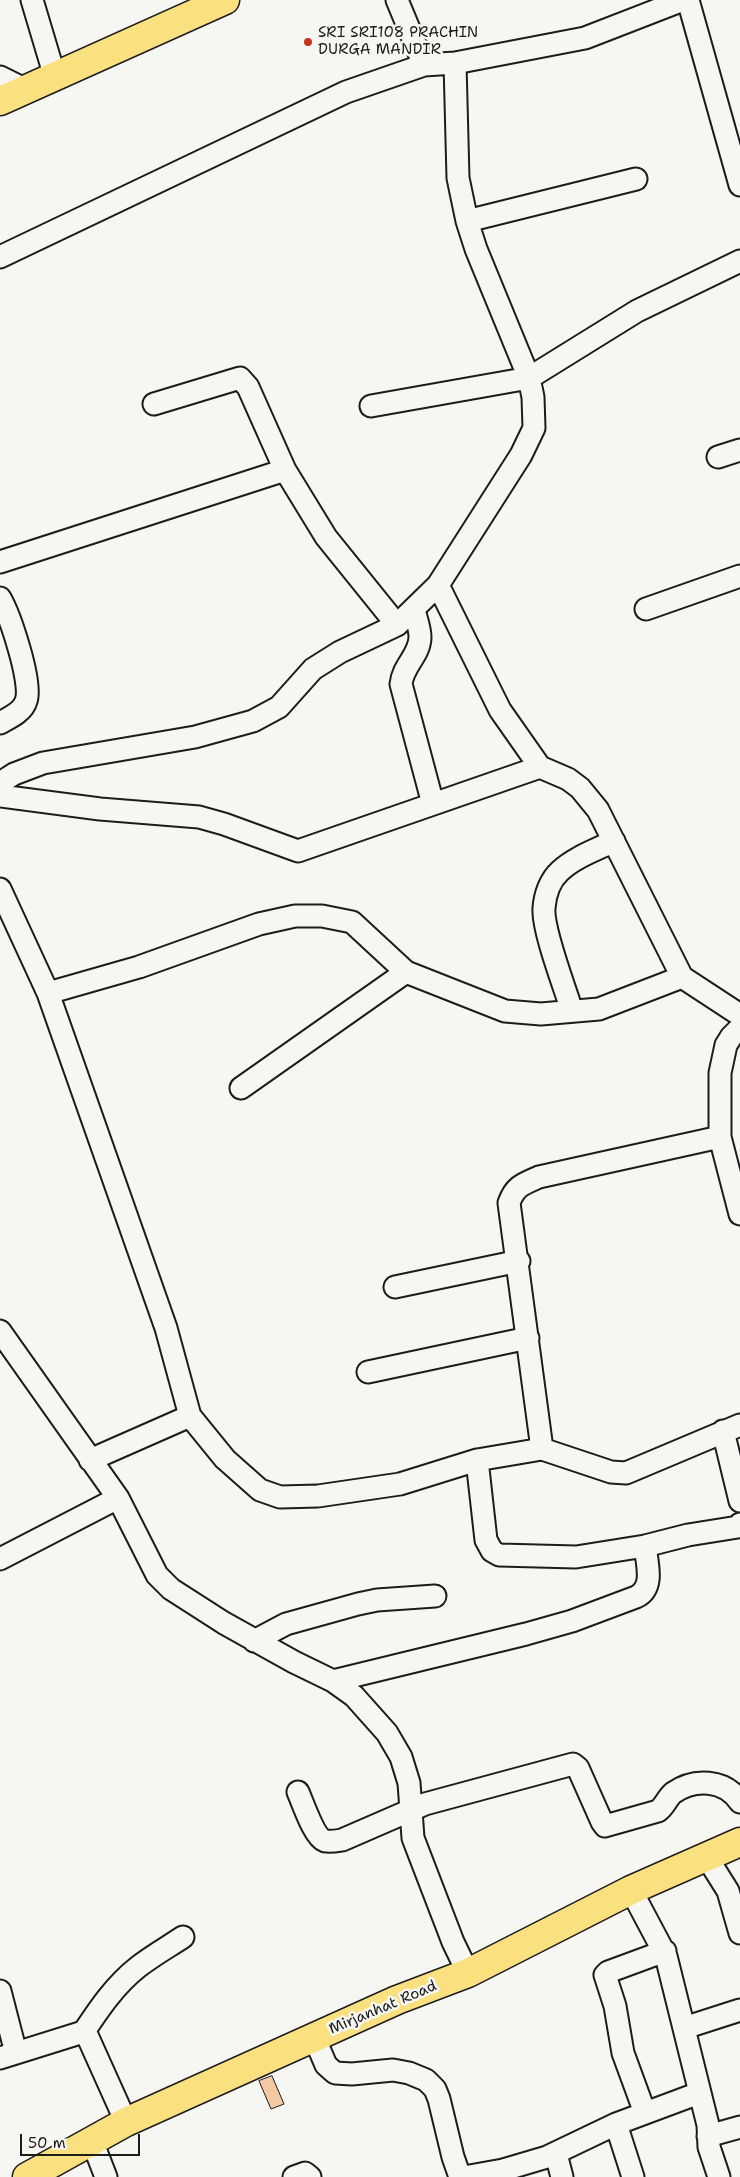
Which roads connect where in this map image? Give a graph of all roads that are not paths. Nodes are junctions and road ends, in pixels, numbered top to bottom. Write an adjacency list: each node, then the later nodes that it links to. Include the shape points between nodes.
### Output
1 (32, 0): 8 (street)
2 (225, 0): 8 (main road)
3 (397, 0): 7 (street)
4 (683, 0): 6 (street, via 585,38)
5 (688, 0): 13 (street)
6 (455, 63): 7 (street); 14 (street, via 458,178)
7 (424, 65): 15 (street, via 346,92)
8 (55, 76): 10 (main road)
9 (0, 77): 10 (street)
10 (26, 90): 11 (main road)
11 (0, 102)
12 (636, 179): 14 (street)
13 (740, 185)
14 (467, 221): 17 (street)
15 (0, 257)
16 (740, 261): 17 (street, via 637,311)
17 (529, 378): 19 (street); 25 (street, via 534,428 521,455)
18 (154, 404): 22 (street, via 240,378 248,387)
19 (370, 406)
20 (740, 450): 21 (street)
21 (718, 457)
22 (286, 470): 23 (street); 29 (street, via 326,537)
23 (0, 562)
24 (740, 576): 27 (street)
25 (438, 585): 28 (street); 31 (street, via 500,710)
26 (0, 598): 30 (street, via 25,669 29,693 21,710)
27 (646, 609)
28 (414, 610): 29 (street); 34 (street, via 419,647 402,673 401,684)
29 (397, 625): 32 (street, via 340,652 313,669 279,707 253,721 195,737 43,763)
30 (0, 723)
31 (540, 767): 34 (street); 35 (street, via 580,788 598,810)
32 (0, 783)
33 (0, 796): 34 (street, via 199,818 298,851)
34 (433, 804)
35 (614, 841): 38 (street); 40 (street, via 568,864 558,872 546,894 543,910 548,933)
36 (0, 889): 39 (street)
37 (406, 972): 39 (street, via 352,922 322,916 295,916 259,924 139,967); 40 (street, via 505,1011 541,1014); 43 (street)
38 (682, 977): 40 (street, via 599,1008); 41 (street)
39 (48, 993): 51 (street, via 166,1328)
40 (572, 1011)
41 (740, 1015)
42 (740, 1028): 44 (street, via 731,1037 722,1057)
43 (241, 1088)
44 (720, 1136): 45 (street); 46 (street, via 523,1184 513,1192 509,1203)
45 (740, 1214)
46 (518, 1261): 47 (street); 49 (street)
47 (395, 1287)
48 (0, 1331): 54 (street)
49 (528, 1338): 50 (street); 53 (street)
50 (368, 1372)
51 (190, 1416): 54 (street); 55 (street, via 225,1459 260,1490 280,1497 318,1496 400,1484)
52 (732, 1428): 53 (street, via 626,1473 611,1472); 57 (street)
53 (542, 1449): 55 (street)
54 (90, 1460): 56 (street)
55 (476, 1460): 59 (street, via 486,1540 492,1552 498,1555 576,1557)
56 (118, 1498): 60 (street); 62 (street, via 157,1576 171,1589)
57 (740, 1501)
58 (740, 1524): 59 (street)
59 (645, 1546): 63 (street, via 648,1583 642,1594 636,1597 526,1634)
60 (0, 1559)
61 (435, 1596): 62 (street, via 358,1604 286,1624)
62 (254, 1641): 63 (street)
63 (333, 1680): 66 (street, via 365,1706 395,1746 409,1784)
64 (298, 1792): 66 (street, via 317,1835 324,1840 342,1840)
65 (740, 1802): 66 (street, via 721,1786 708,1782 693,1783 673,1793 658,1811 605,1826 578,1768 573,1764 433,1801)
66 (411, 1810): 73 (street, via 416,1846)
67 (740, 1842): 68 (main road, Mirjanhat Road)
68 (706, 1856): 69 (main road, Mirjanhat Road); 70 (street, via 728,1891)
69 (631, 1890): 72 (street); 73 (main road, Mirjanhat Road)
70 (740, 1933)
71 (183, 1937): 77 (street, via 122,1981)
72 (664, 1951): 76 (street); 81 (street, via 605,1975 615,2006 623,2053)
73 (468, 1973): 78 (main road, Mirjanhat Road)
74 (0, 1991): 79 (street)
75 (740, 2010): 76 (street)
76 (684, 2028): 80 (street)
77 (83, 2033): 79 (street); 82 (street, via 88,2035)
78 (314, 2037): 82 (main road, Mirjanhat Road); 93 (street, via 326,2065 334,2073 393,2070 426,2080 439,2098 451,2150)
79 (8, 2055)
80 (700, 2093): 81 (street); 85 (street)
81 (645, 2113): 83 (street)
82 (126, 2122): 86 (main road, Mirjanhat Road)
83 (616, 2124): 87 (street); 95 (street)
84 (740, 2127): 85 (street)
85 (708, 2136): 96 (street)
86 (92, 2141): 89 (main road, Mirjanhat Road); 90 (street)
87 (556, 2154): 88 (street); 94 (street)
88 (504, 2174): 93 (street)
89 (27, 2177)
90 (106, 2177)
91 (294, 2177): 92 (street, via 305,2173)
92 (310, 2177)
93 (462, 2177)
94 (562, 2177)
95 (633, 2177)
96 (719, 2177)

